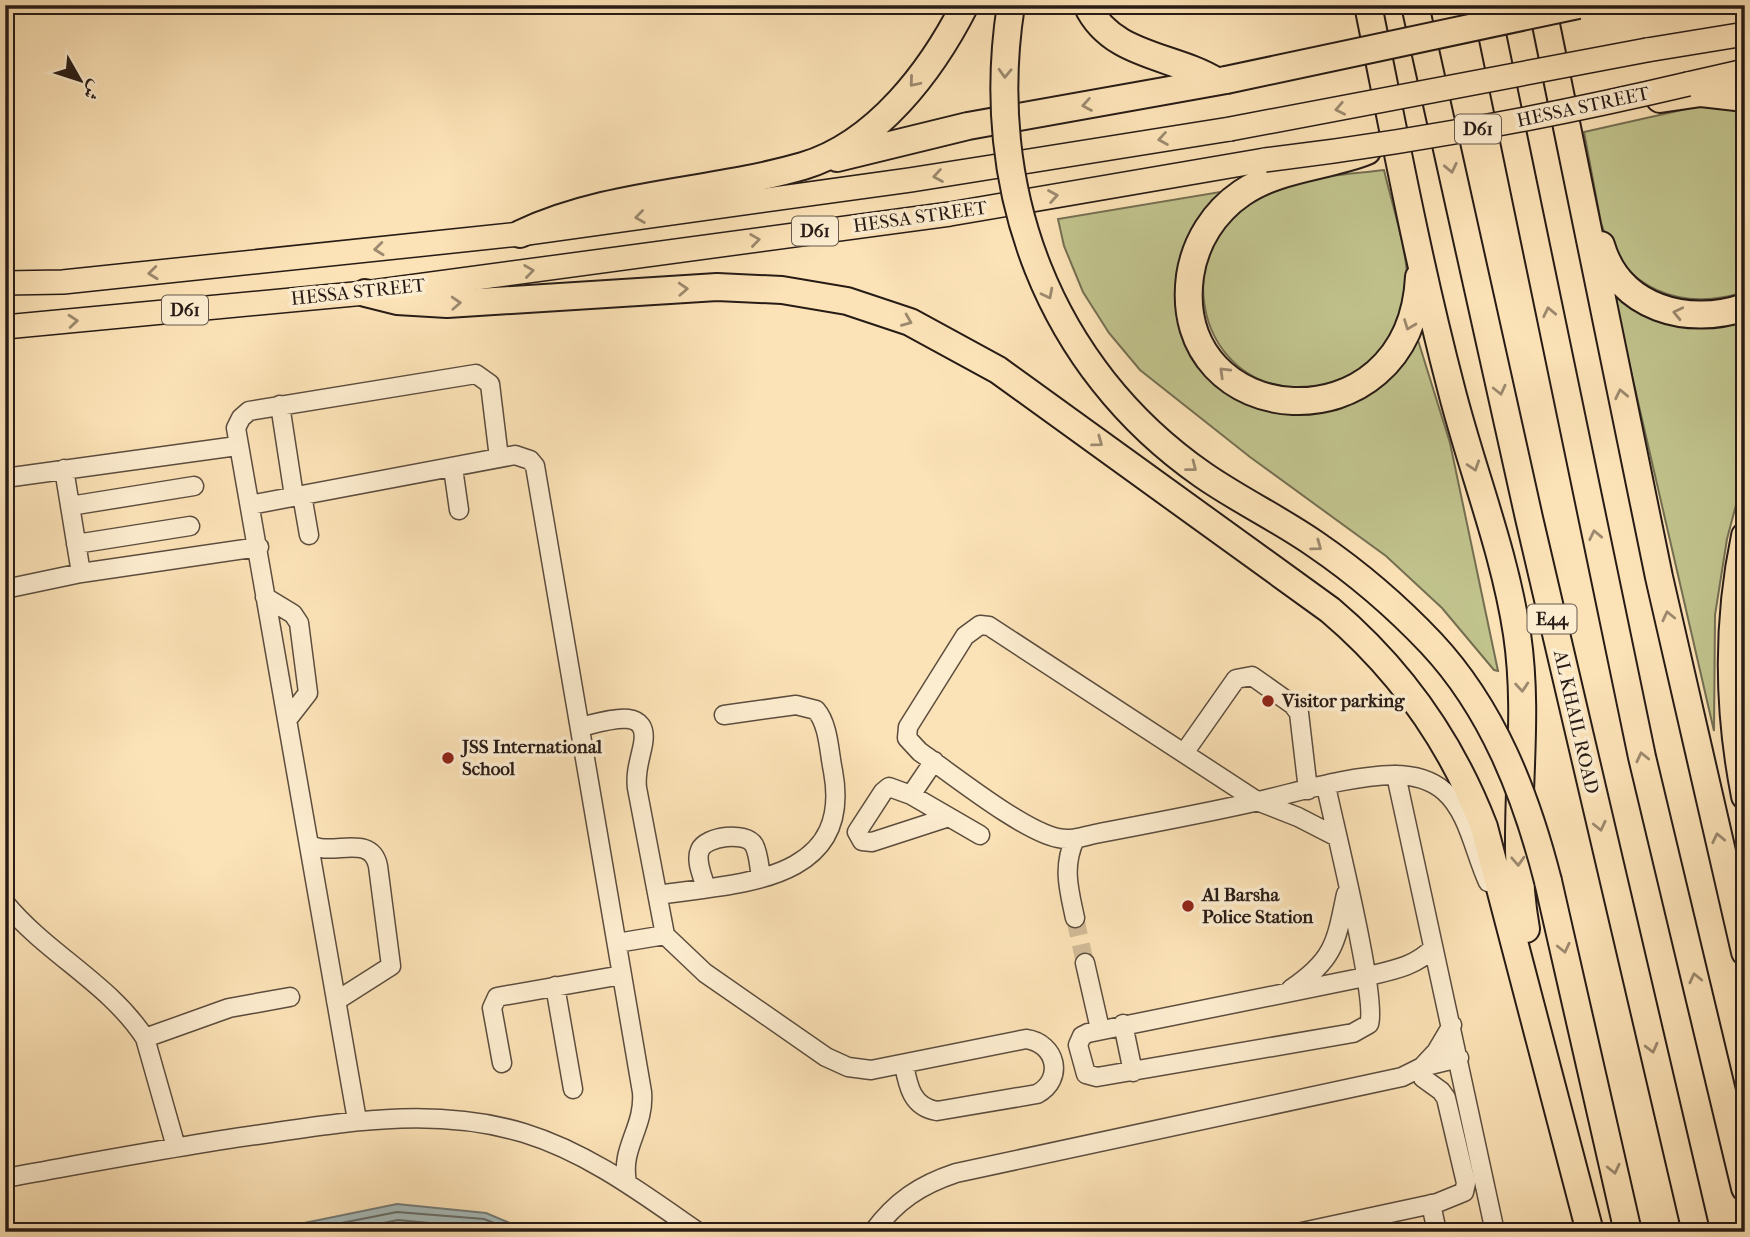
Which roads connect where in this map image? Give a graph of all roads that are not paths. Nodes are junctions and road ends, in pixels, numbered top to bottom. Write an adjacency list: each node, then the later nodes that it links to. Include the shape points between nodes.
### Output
1 (965, 5): 17 (highway, one-way to 17, via 935,58 892,108 846,145)
2 (1011, 5): 108 (highway, one-way to 108, bridge, via 1004,106 1012,185 1038,273 1072,335 1114,396 1186,462 1315,544 1380,595 1431,644 1470,694 1507,758 1548,881)
3 (1087, 5): 11 (highway, via 1104,28 1136,52 1181,63)
4 (1368, 5): 19 (highway)
5 (1415, 5): 109 (highway, AL KHAIL ROAD / E44, one-way to 109)
6 (1486, 5): 99 (highway, one-way to 6, via 1636,731)
7 (1542, 5): 16 (highway)
8 (1578, 5): 11 (highway, bridge)
9 (1745, 34): 18 (main road, HESSA STREET / D61, one-way to 18, bridge, via 1230,129 910,180)
10 (1745, 71): 12 (main road)
11 (1221, 81): 17 (highway, one-way to 17, via 968,126)
12 (1688, 89): 13 (highway); 14 (highway, via 1623,106)
13 (1745, 98)
14 (1596, 106): 15 (main road, HESSA STREET / D61, bridge)
15 (1379, 146): 19 (highway, one-way to 15, bridge, via 1416,302 1402,343 1382,368 1342,394 1307,403 1261,396 1234,382 1212,360 1196,333 1189,294 1195,254 1209,225 1230,202 1266,180); 22 (main road, HESSA STREET / D61, one-way to 15, bridge, via 950,214 1265,160)
16 (1573, 151): 24 (highway, one-way to 16, via 1713,315 1681,314 1651,304 1627,288 1605,259); 71 (highway, one-way to 16, via 1656,563)
17 (805, 165): 18 (highway, via 597,207)
18 (520, 234): 20 (main road, HESSA STREET / D61, one-way to 20)
19 (1419, 258): 85 (highway, one-way to 85, via 1458,414 1499,547 1517,634 1524,717 1518,861)
20 (63, 282): 21 (main road, HESSA STREET / D61); 23 (main road)
21 (5, 283)
22 (365, 293): 25 (main road, HESSA STREET / D61, one-way to 22); 66 (highway, one-way to 66, via 405,302 447,304 717,287 782,290 879,310 940,336 1025,388 1330,610 1380,655 1428,716 1465,779 1484,827)
23 (5, 297)
24 (1745, 307)
25 (5, 327)
26 (281, 405): 27 (street, via 249,411 240,418); 28 (street, via 476,374 490,384); 33 (street)
27 (237, 446): 30 (street); 34 (street)
28 (499, 458): 29 (street); 47 (street, via 523,456 535,466)
29 (453, 468): 33 (street); 36 (street)
30 (64, 469): 31 (street); 35 (street)
31 (5, 478)
32 (194, 486): 35 (street)
33 (298, 495): 34 (street); 38 (street)
34 (250, 505): 41 (street)
35 (70, 506): 40 (street)
36 (459, 510)
37 (190, 526): 40 (street)
38 (309, 535)
39 (1745, 536): 54 (highway, via 1731,670)
40 (76, 544): 42 (street)
41 (258, 547): 42 (street); 44 (street)
42 (81, 573): 43 (street)
43 (5, 589)
44 (265, 597): 46 (street); 46 (street, via 293,614 300,628 308,693)
45 (724, 715): 61 (street, via 802,705 816,710 823,722 836,791 831,822 818,847 798,866)
46 (287, 720): 60 (street)
47 (580, 727): 64 (street, via 630,718 643,729 637,788); 69 (street)
48 (1184, 753): 49 (street, via 989,626 980,625 965,636 908,727 912,746); 52 (street, via 1236,679 1252,676 1299,713); 55 (street)
49 (933, 761): 53 (street); 59 (street, via 1031,827)
50 (1396, 775): 51 (street); 66 (street, via 1429,781 1449,797 1466,823 1487,880); 70 (street)
51 (1326, 786): 52 (street); 58 (street)
52 (1308, 790): 55 (street)
53 (911, 795): 56 (street); 56 (street, via 893,787 885,789 858,828 858,837 872,842)
54 (1745, 796)
55 (1257, 801): 58 (street); 59 (street)
56 (949, 817): 57 (street)
57 (980, 835)
58 (1337, 837): 62 (street)
59 (1075, 839): 67 (street, via 1066,871)
60 (309, 844): 80 (street); 80 (street, via 325,849 364,847 378,866 391,966)
61 (761, 877): 63 (street); 63 (street, via 755,846 748,839 712,841 698,854)
62 (1347, 887): 76 (street); 78 (street, via 1332,952 1322,966)
63 (706, 888): 64 (street)
64 (658, 895): 68 (street)
65 (5, 903): 84 (street, via 110,997)
66 (1506, 912): 85 (highway)
67 (1075, 918)
68 (665, 935): 69 (street); 88 (street, via 705,973 826,1057 860,1069)
69 (617, 943): 75 (street)
70 (1433, 948): 73 (street); 74 (street)
71 (1745, 952)
72 (1085, 963): 83 (street)
73 (1404, 967): 74 (street); 76 (street)
74 (1439, 972): 82 (street)
75 (622, 975): 77 (street); 94 (street, via 643,1105 638,1130)
76 (1366, 976): 78 (street); 89 (street, via 1372,1015 1363,1030)
77 (555, 986): 87 (street, via 494,999); 92 (street)
78 (1282, 995): 81 (street)
79 (290, 997): 84 (street, via 229,1008)
80 (336, 1001): 93 (street)
81 (1123, 1024): 83 (street); 89 (street)
82 (1452, 1025): 86 (street); 90 (street)
83 (1100, 1030): 89 (street, via 1085,1034 1079,1042 1086,1074)
84 (145, 1038): 95 (street)
85 (1541, 1039): 107 (highway)
86 (1459, 1058): 90 (street); 91 (street)
87 (502, 1063)
88 (904, 1065): 88 (street, via 1026,1039 1048,1049 1055,1069 1049,1084 1037,1094 937,1111 922,1106 914,1097)
89 (1133, 1072)
90 (1423, 1073): 91 (street); 101 (street, via 1446,1098 1466,1183 1462,1194); 103 (street, via 956,1173 916,1189 898,1202)
91 (1464, 1079): 100 (street)
92 (573, 1089)
93 (357, 1120): 95 (street); 96 (street, via 428,1116 482,1123 524,1133)
94 (630, 1142): 96 (street, via 612,1155); 98 (street, via 624,1166)
95 (176, 1147): 97 (street)
96 (590, 1161): 98 (street)
97 (5, 1178)
98 (627, 1182): 102 (street)
99 (1745, 1188)
100 (1488, 1198): 101 (street, via 1467,1204); 106 (street)
101 (1434, 1204): 104 (street); 105 (street)
102 (698, 1232)
103 (873, 1232)
104 (1302, 1232)
105 (1437, 1232)
106 (1495, 1232)
107 (1590, 1232)
108 (1628, 1232)
109 (1696, 1232)

